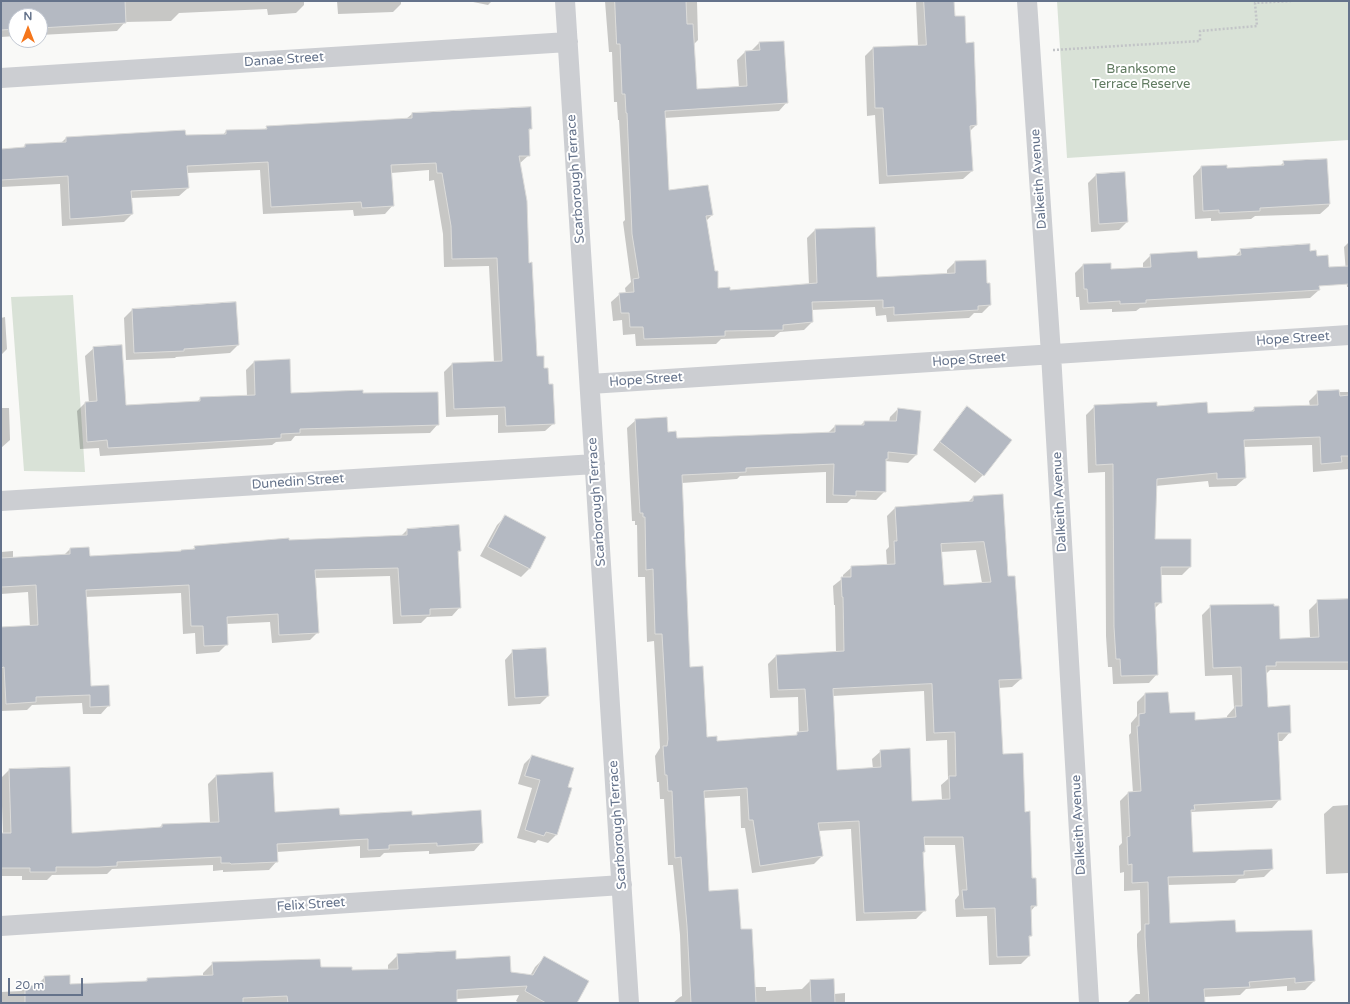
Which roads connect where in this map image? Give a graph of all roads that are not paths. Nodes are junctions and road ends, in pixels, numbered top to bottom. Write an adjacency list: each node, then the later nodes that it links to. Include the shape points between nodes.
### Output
1 (565, 1): 3 (street, Scarborough Terrace)
2 (1027, 1): 6 (street, Dalkeith Avenue)
3 (568, 42): 4 (street, Danae Street); 7 (street, Scarborough Terrace)
4 (1, 78)
5 (1349, 335): 6 (street, Hope Street)
6 (1051, 354): 7 (street, Hope Street); 13 (street, Dalkeith Avenue)
7 (590, 384): 8 (street, Scarborough Terrace)
8 (595, 464): 9 (street, Dunedin Street); 10 (street, Scarborough Terrace)
9 (1, 501)
10 (622, 885): 11 (street, Felix Street); 12 (street, Scarborough Terrace)
11 (1, 926)
12 (630, 1003)
13 (1089, 1003)

